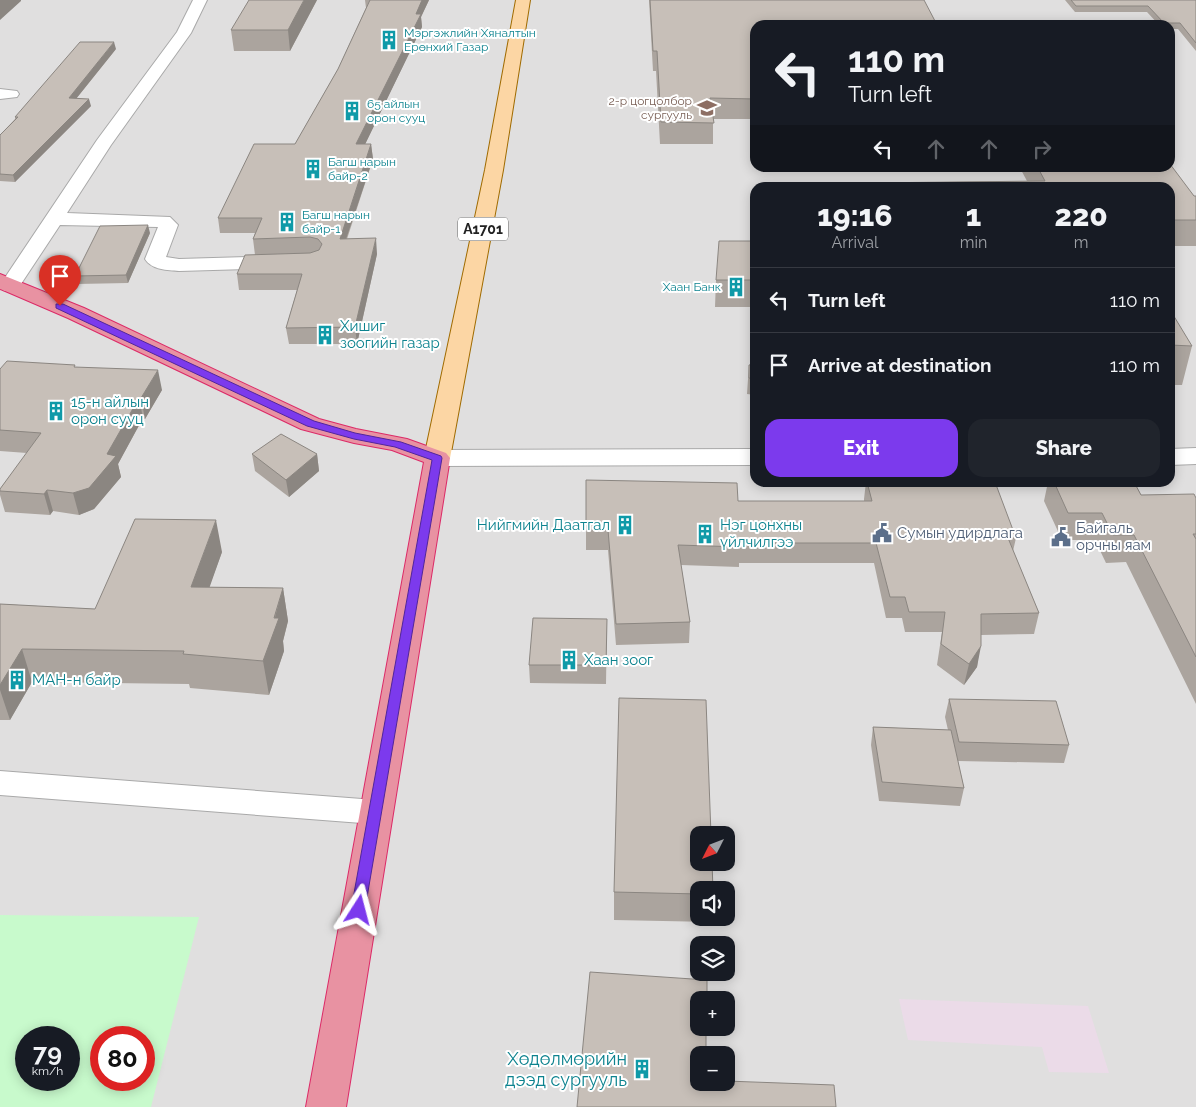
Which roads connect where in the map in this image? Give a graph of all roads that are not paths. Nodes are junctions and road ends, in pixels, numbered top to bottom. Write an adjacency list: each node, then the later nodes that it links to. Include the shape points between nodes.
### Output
1 (200, 0): 3 (street, via 184,33 104,144)
2 (524, 0): 9 (main road, A1701)
3 (56, 219): 4 (street, via 163,221 168,224 155,259 163,263); 5 (street)
4 (302, 262)
5 (5, 283): 9 (highway, via 76,313 310,424 398,444)
6 (1175, 456): 7 (street)
7 (1196, 456)
8 (750, 457): 9 (street)
9 (437, 458): 11 (highway)
10 (0, 783): 11 (street)
11 (375, 812): 12 (highway)
12 (326, 1107)

